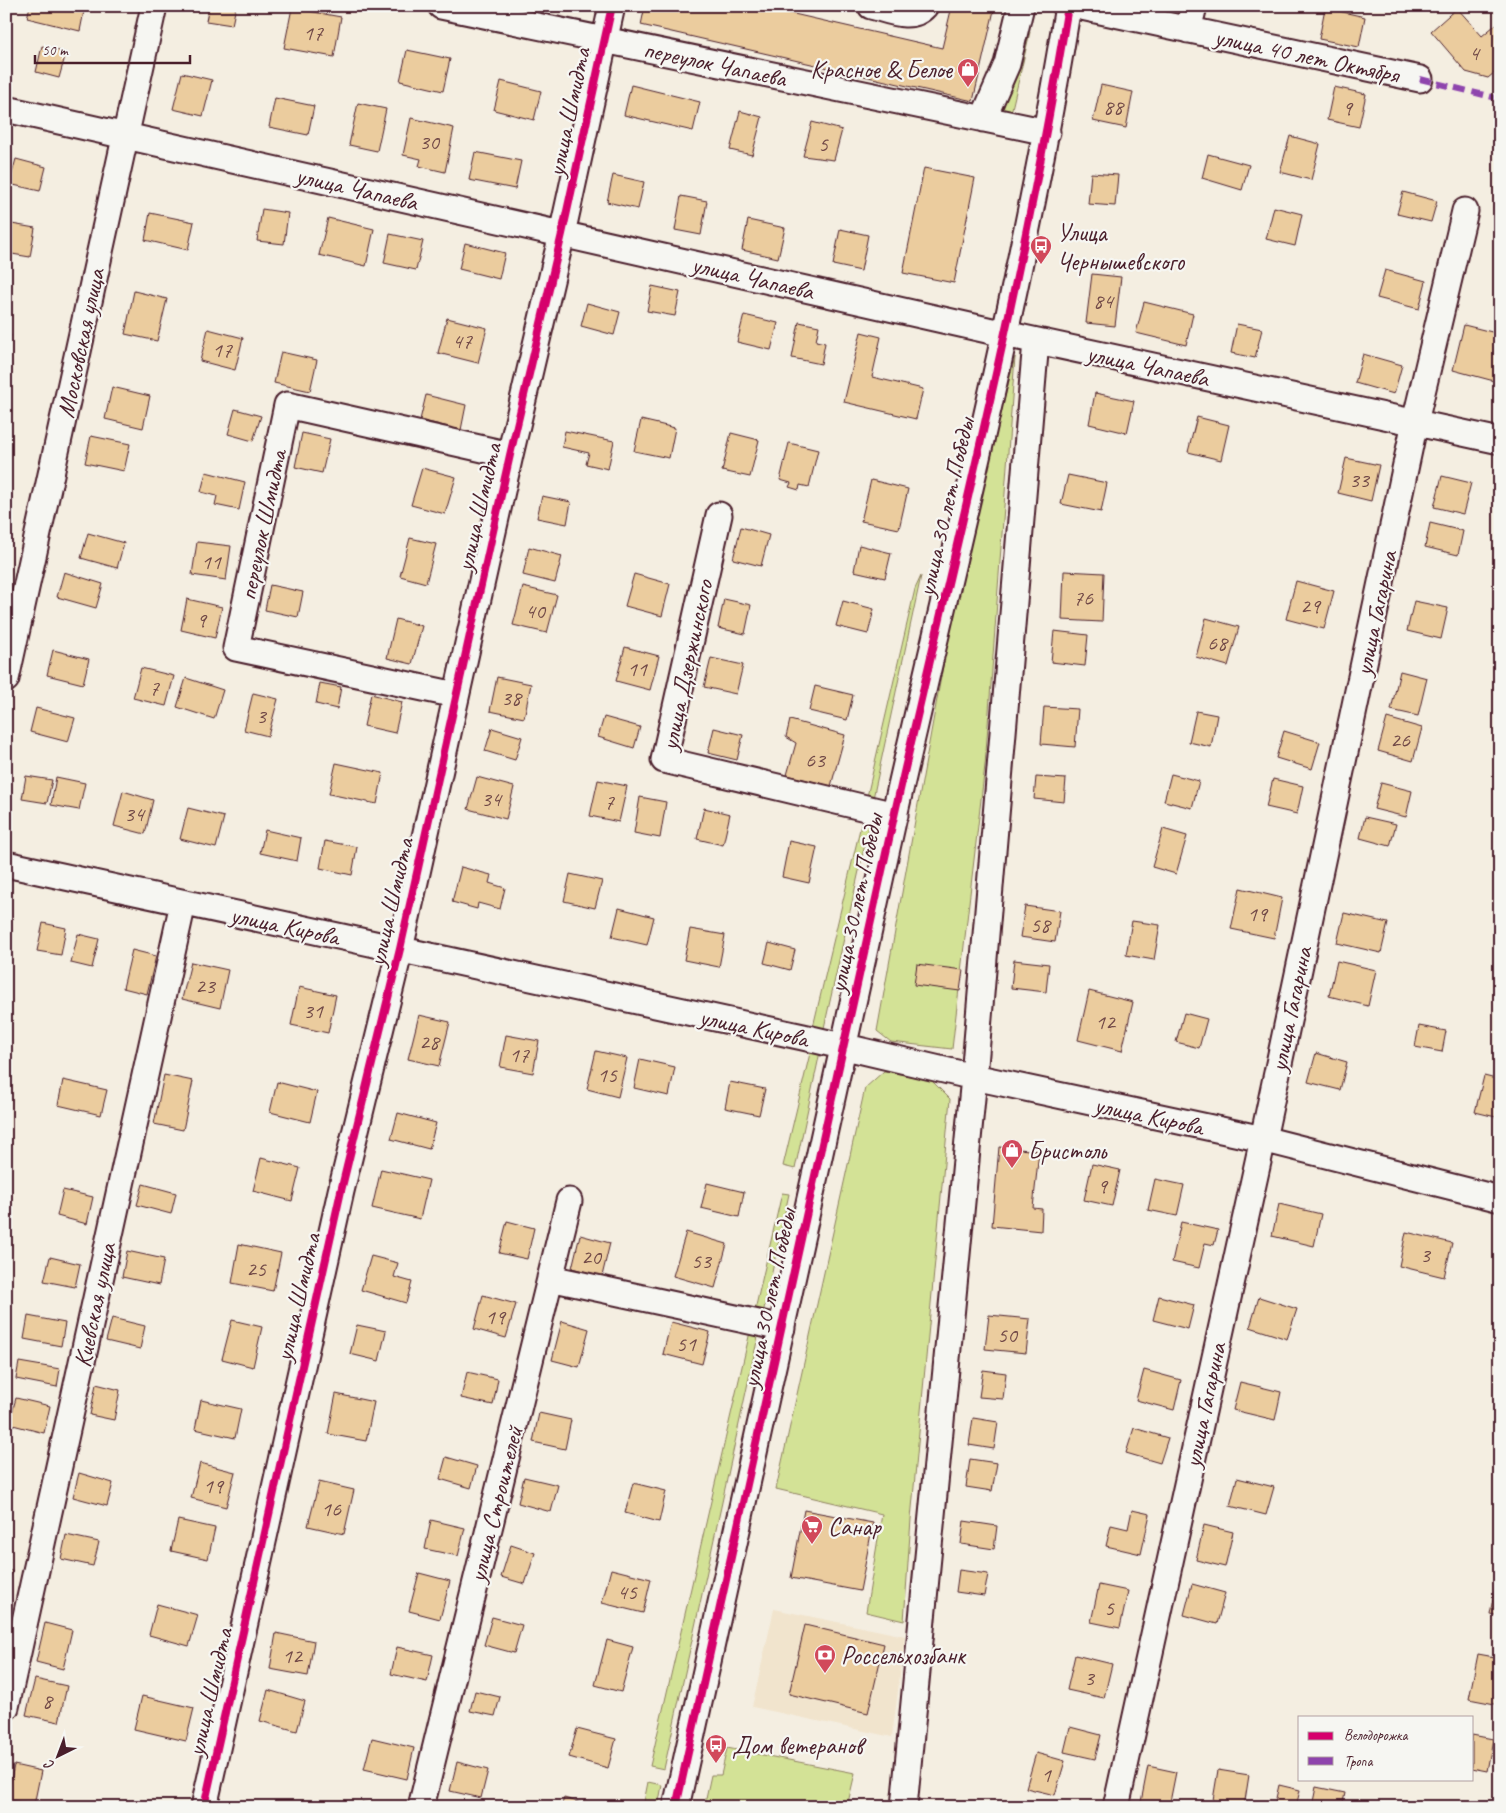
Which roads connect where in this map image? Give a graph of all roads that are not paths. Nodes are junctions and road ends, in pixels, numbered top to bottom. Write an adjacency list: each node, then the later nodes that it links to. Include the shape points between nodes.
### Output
1 (154, 6): 14 (street, Московская улица)
2 (441, 6): 9 (street, переулок Чапаева)
3 (612, 6): 9 (street, улица Шмидта)
4 (870, 6): 5 (street, via 907,14 920,12)
5 (925, 6)
6 (1021, 6): 12 (street, via 1007,64)
7 (1068, 7): 8 (street, улица 40 лет Октября); 13 (street, улица 30 лет Победы)
8 (1191, 18): 10 (street, улица 40 лет Октября)
9 (604, 40): 12 (street, переулок Чапаева); 16 (street, улица Шмидта)
10 (1420, 79)
11 (6, 109): 14 (street, улица Чапаева)
12 (984, 119): 13 (street, переулок Чапаева)
13 (1047, 132): 17 (street, улица 30 лет Победы)
14 (126, 136): 16 (street, улица Чапаева); 23 (street, Московская улица)
15 (1465, 211): 19 (street, улица Гагарина)
16 (562, 234): 17 (street, улица Чапаева); 21 (street, улица Шмидта)
17 (1005, 334): 18 (street, улица Чапаева); 25 (street, улица 30 лет Победы)
18 (1036, 341): 19 (street, улица Чапаева); 30 (street)
19 (1415, 422): 20 (street, улица Чапаева); 31 (street, улица Гагарина)
20 (1500, 441)
21 (510, 455): 24 (street, улица Шмидта); 24 (street, переулок Шмидта, via 287,405 236,648)
22 (719, 515): 25 (street, улица Дзержинского, via 664,760)
23 (6, 679)
24 (456, 695): 28 (street, улица Шмидта)
25 (895, 815): 29 (street, улица 30 лет Победы)
26 (6, 864): 27 (street, улица Кирова)
27 (182, 903): 28 (street, улица Кирова); 36 (street, Киевская улица)
28 (400, 949): 29 (street, улица Кирова); 37 (street, улица Шмидта, via 338,1200)
29 (844, 1047): 30 (street, улица Кирова); 35 (street, улица 30 лет Победы)
30 (974, 1077): 31 (street, улица Кирова); 40 (street)
31 (1263, 1139): 32 (street, улица Кирова); 41 (street, улица Гагарина)
32 (1500, 1199)
33 (569, 1200): 34 (street, улица Строителей)
34 (550, 1278): 35 (street); 38 (street, улица Строителей)
35 (782, 1328): 39 (street, улица 30 лет Победы)
36 (6, 1707)
37 (204, 1807)
38 (421, 1807)
39 (676, 1807)
40 (904, 1807)
41 (1116, 1807)

